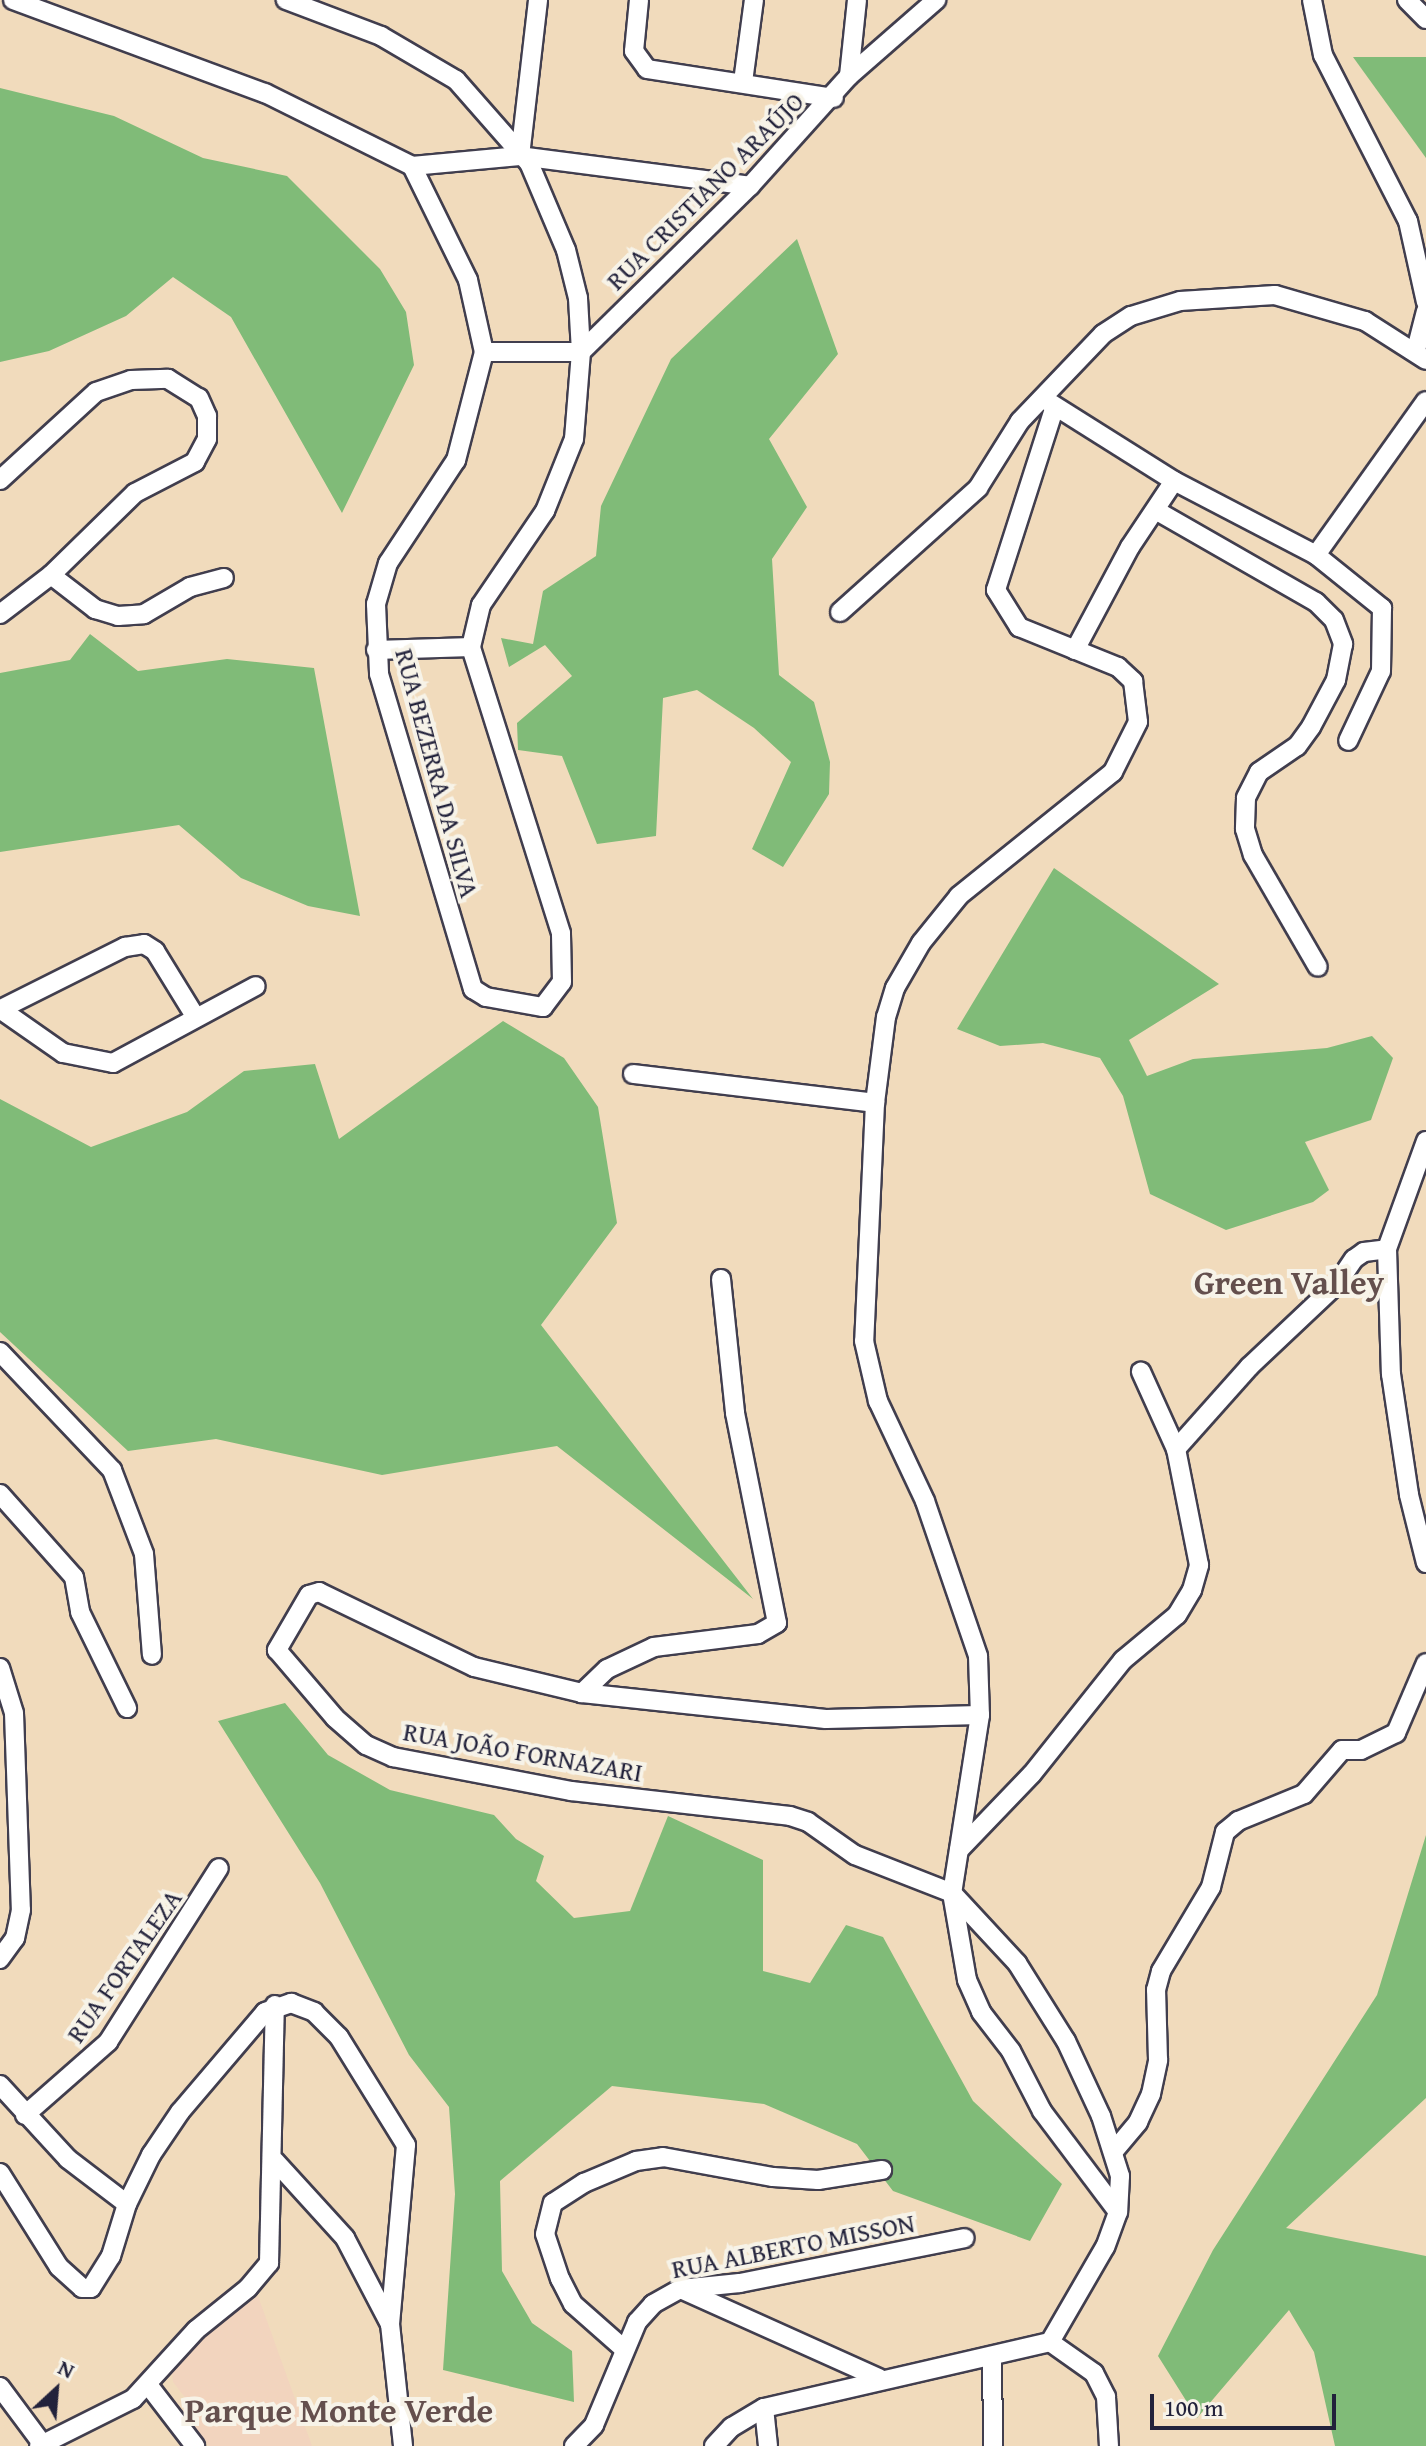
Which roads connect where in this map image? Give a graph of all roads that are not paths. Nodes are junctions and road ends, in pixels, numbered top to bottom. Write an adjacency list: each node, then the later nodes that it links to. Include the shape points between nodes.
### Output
1 (13, 0): 15 (street, via 265,93)
2 (286, 0): 14 (street, via 437,64 475,99)
3 (639, 0): 12 (street, via 634,51 638,62 658,73)
4 (754, 0): 12 (street)
5 (857, 0): 11 (street)
6 (936, 0): 11 (street, RUA CRISTIANO ARAÚJO)
7 (1312, 0): 17 (street, via 1323,55 1408,221)
8 (1407, 0): 10 (street)
9 (532, 3): 14 (street)
10 (1426, 19)
11 (849, 76): 13 (street, RUA CRISTIANO ARAÚJO)
12 (743, 82): 13 (street)
13 (834, 98): 16 (street, RUA CRISTIANO ARAÚJO)
14 (520, 156): 15 (street); 16 (street); 20 (street, via 547,200 566,250 578,298)
15 (412, 166): 19 (street, RUA BEZERRA DA SILVA, via 468,280)
16 (750, 186): 20 (street, RUA CRISTIANO ARAÚJO)
17 (1426, 302)
18 (1426, 311): 21 (street)
19 (484, 352): 20 (street); 33 (street, RUA BEZERRA DA SILVA, via 456,460 388,563 376,604)
20 (581, 352): 32 (street, via 574,439 545,511 481,605)
21 (1421, 355): 23 (street, via 1365,321 1287,297 1180,301 1131,316 1103,334)
22 (1426, 401): 27 (street)
23 (1049, 404): 25 (street); 30 (street, via 1020,421 978,488); 34 (street, via 996,590 1019,627)
24 (0, 480): 28 (street, via 96,392 131,380 168,379 199,398 207,439 195,462 135,493)
25 (1174, 481): 26 (street); 27 (street)
26 (1157, 511): 34 (street, via 1130,547); 36 (street, via 1316,602 1334,620 1343,644 1336,680 1311,727 1297,746 1259,772 1246,798 1245,829 1253,855)
27 (1316, 555): 35 (street, via 1382,608 1381,671)
28 (51, 575): 29 (street, via 95,609 118,616 144,614 190,587); 31 (street)
29 (224, 578)
30 (840, 612)
31 (0, 614)
32 (471, 647): 33 (street); 33 (street, RUA BEZERRA DA SILVA, via 561,933 565,956 558,993 543,1007 473,989)
33 (376, 650)
34 (1075, 650): 41 (street, via 1104,659 1133,681 1139,706 1133,738 1113,772 986,871 921,943 905,967 886,1017)
35 (1348, 741)
36 (1318, 967)
37 (256, 986): 39 (street)
38 (0, 1009): 39 (street, via 63,1053 113,1063 140,1053); 39 (street, via 125,947 144,944 163,962)
39 (195, 1016)
40 (633, 1074): 41 (street)
41 (875, 1103): 55 (street, via 864,1279 868,1364 958,1589 978,1656)
42 (1426, 1141): 43 (street)
43 (1387, 1249): 47 (street, via 1354,1259 1337,1284 1249,1367); 49 (street, via 1391,1374 1409,1495)
44 (721, 1279): 53 (street, via 735,1413 778,1619 775,1627 654,1647 607,1669)
45 (0, 1352): 50 (street, via 112,1470 144,1554)
46 (1141, 1372): 47 (street)
47 (1176, 1449): 56 (street, via 1199,1565 1192,1590 1177,1615 1123,1660 1032,1774)
48 (0, 1494): 54 (street, via 74,1577 80,1612)
49 (1426, 1563)
50 (152, 1655)
51 (1426, 1663): 63 (street, via 1396,1733 1361,1750 1342,1750 1304,1794 1238,1821 1225,1832 1211,1887 1158,1980 1158,2060 1151,2094 1138,2122)
52 (0, 1668): 59 (street, via 14,1713 21,1910 15,1938)
53 (582, 1693): 55 (street, RUA JOÃO FORNAZARI, via 826,1719); 58 (street, RUA JOÃO FORNAZARI, via 474,1667 319,1592 309,1595 277,1650 335,1718 366,1745 393,1757 571,1791 790,1816 808,1822 855,1855)
54 (127, 1708)
55 (980, 1715): 56 (street)
56 (959, 1850): 58 (street)
57 (219, 1868): 62 (street, RUA FORTALEZA, via 108,2042)
58 (952, 1893): 63 (street, via 1017,1963 1043,2002); 68 (street, via 967,1980 981,2012 1011,2051 1068,2150)
59 (0, 1959)
60 (275, 2005): 64 (street); 67 (street, via 180,2112); 71 (street, via 303,2005 339,2037 400,2130 407,2163)
61 (0, 2085): 62 (street)
62 (25, 2115): 67 (street, via 68,2159)
63 (1114, 2151): 68 (street, via 1120,2176)
64 (275, 2161): 71 (street, via 345,2238); 76 (street, via 269,2263 248,2288 196,2330)
65 (882, 2170): 73 (street, via 818,2180 663,2157 636,2161 553,2203 545,2234 560,2279 573,2304)
66 (0, 2173): 67 (street, via 59,2267 82,2288 91,2288 100,2279)
67 (127, 2204)
68 (1118, 2212): 72 (street, via 1105,2247)
69 (965, 2238): 70 (street, RUA ALBERTO MISSON, via 740,2283)
70 (680, 2289): 73 (street, RUA ALBERTO MISSON, via 653,2304); 75 (street)
71 (390, 2324): 81 (street)
72 (1050, 2342): 74 (street); 86 (street, via 1094,2373 1106,2397)
73 (624, 2349): 82 (street, RUA ALBERTO MISSON, via 594,2425)
74 (992, 2358): 75 (street); 85 (street)
75 (879, 2378): 78 (street)
76 (149, 2386): 79 (street); 80 (street)
77 (0, 2387): 79 (street)
78 (764, 2408): 83 (street); 84 (street)
79 (42, 2445)
80 (195, 2446)
81 (403, 2446)
82 (574, 2446)
83 (714, 2446)
84 (768, 2446)
85 (993, 2446)
86 (1109, 2446)

